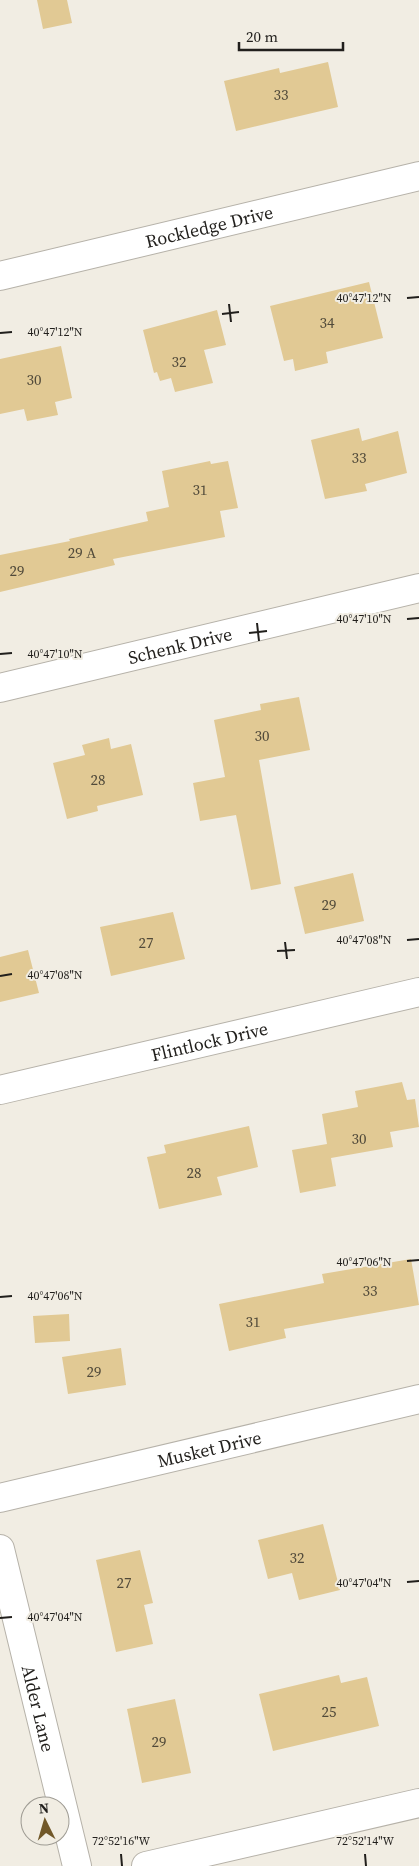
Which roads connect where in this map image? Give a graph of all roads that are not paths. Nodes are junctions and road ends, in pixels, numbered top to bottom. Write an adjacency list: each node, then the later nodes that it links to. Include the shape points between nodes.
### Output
1 (419, 176): 2 (street, Rockledge Drive)
2 (0, 276)
3 (419, 588): 4 (street, Schenk Drive)
4 (0, 688)
5 (419, 992): 6 (street, Flintlock Drive)
6 (0, 1090)
7 (419, 1399): 8 (street, Musket Drive)
8 (0, 1498)
9 (0, 1549): 11 (street, Alder Lane)
10 (419, 1803): 12 (street)
11 (78, 1866)
12 (146, 1866)

